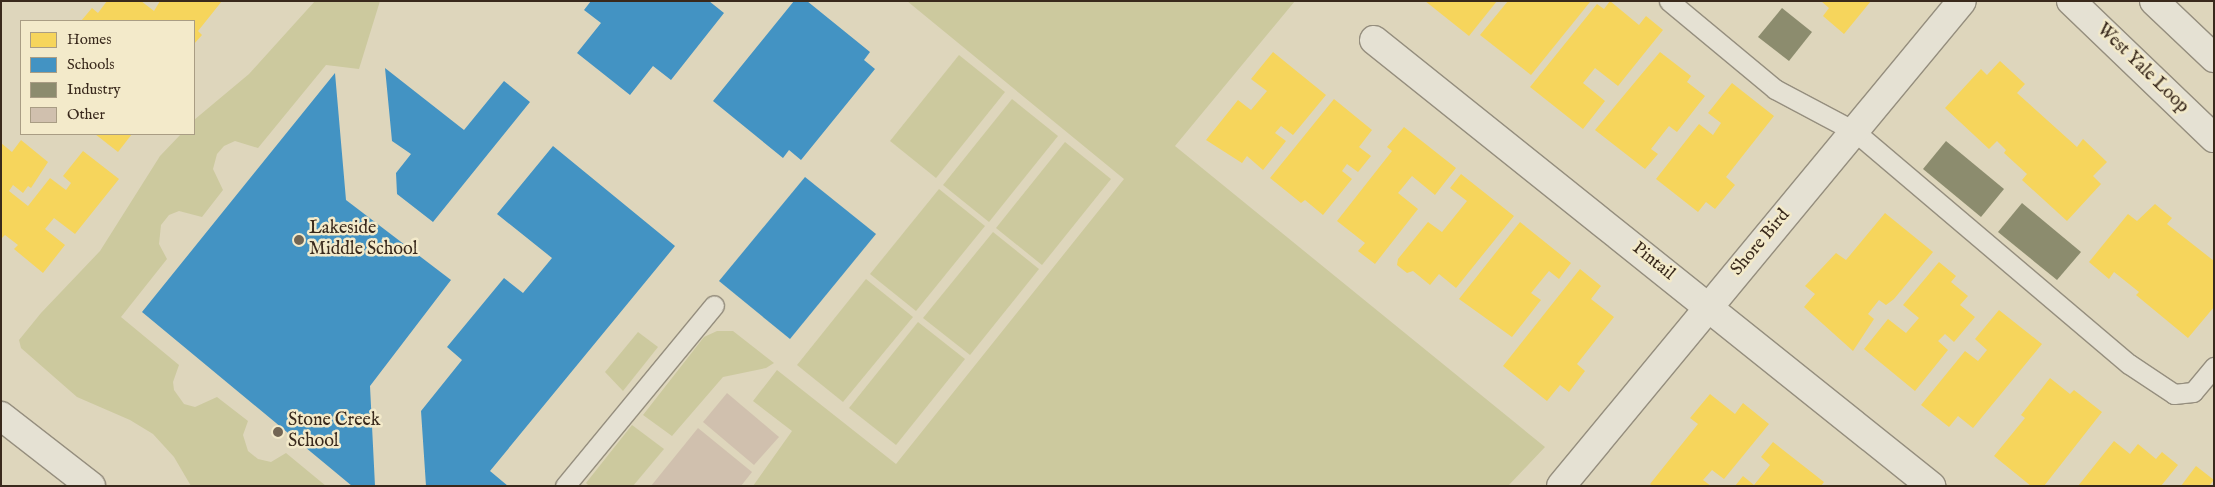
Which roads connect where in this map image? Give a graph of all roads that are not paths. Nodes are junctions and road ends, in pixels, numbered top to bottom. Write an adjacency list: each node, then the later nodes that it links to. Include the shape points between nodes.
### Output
1 (1669, 1): 7 (lane, via 1775,89)
2 (1962, 1): 7 (street, Shore Bird)
3 (2071, 1): 8 (street, West Yale Loop)
4 (2154, 1): 6 (street)
5 (1374, 40): 10 (street, Pintail)
6 (2214, 58)
7 (1854, 131): 10 (street, Shore Bird); 11 (lane, via 2129,364 2174,394 2193,392)
8 (2214, 138)
9 (714, 305): 14 (lane)
10 (1708, 307): 15 (street, Shore Bird); 16 (street, Pintail)
11 (2214, 367)
12 (1, 416): 13 (street)
13 (91, 486)
14 (565, 486)
15 (1561, 486)
16 (1931, 486)

